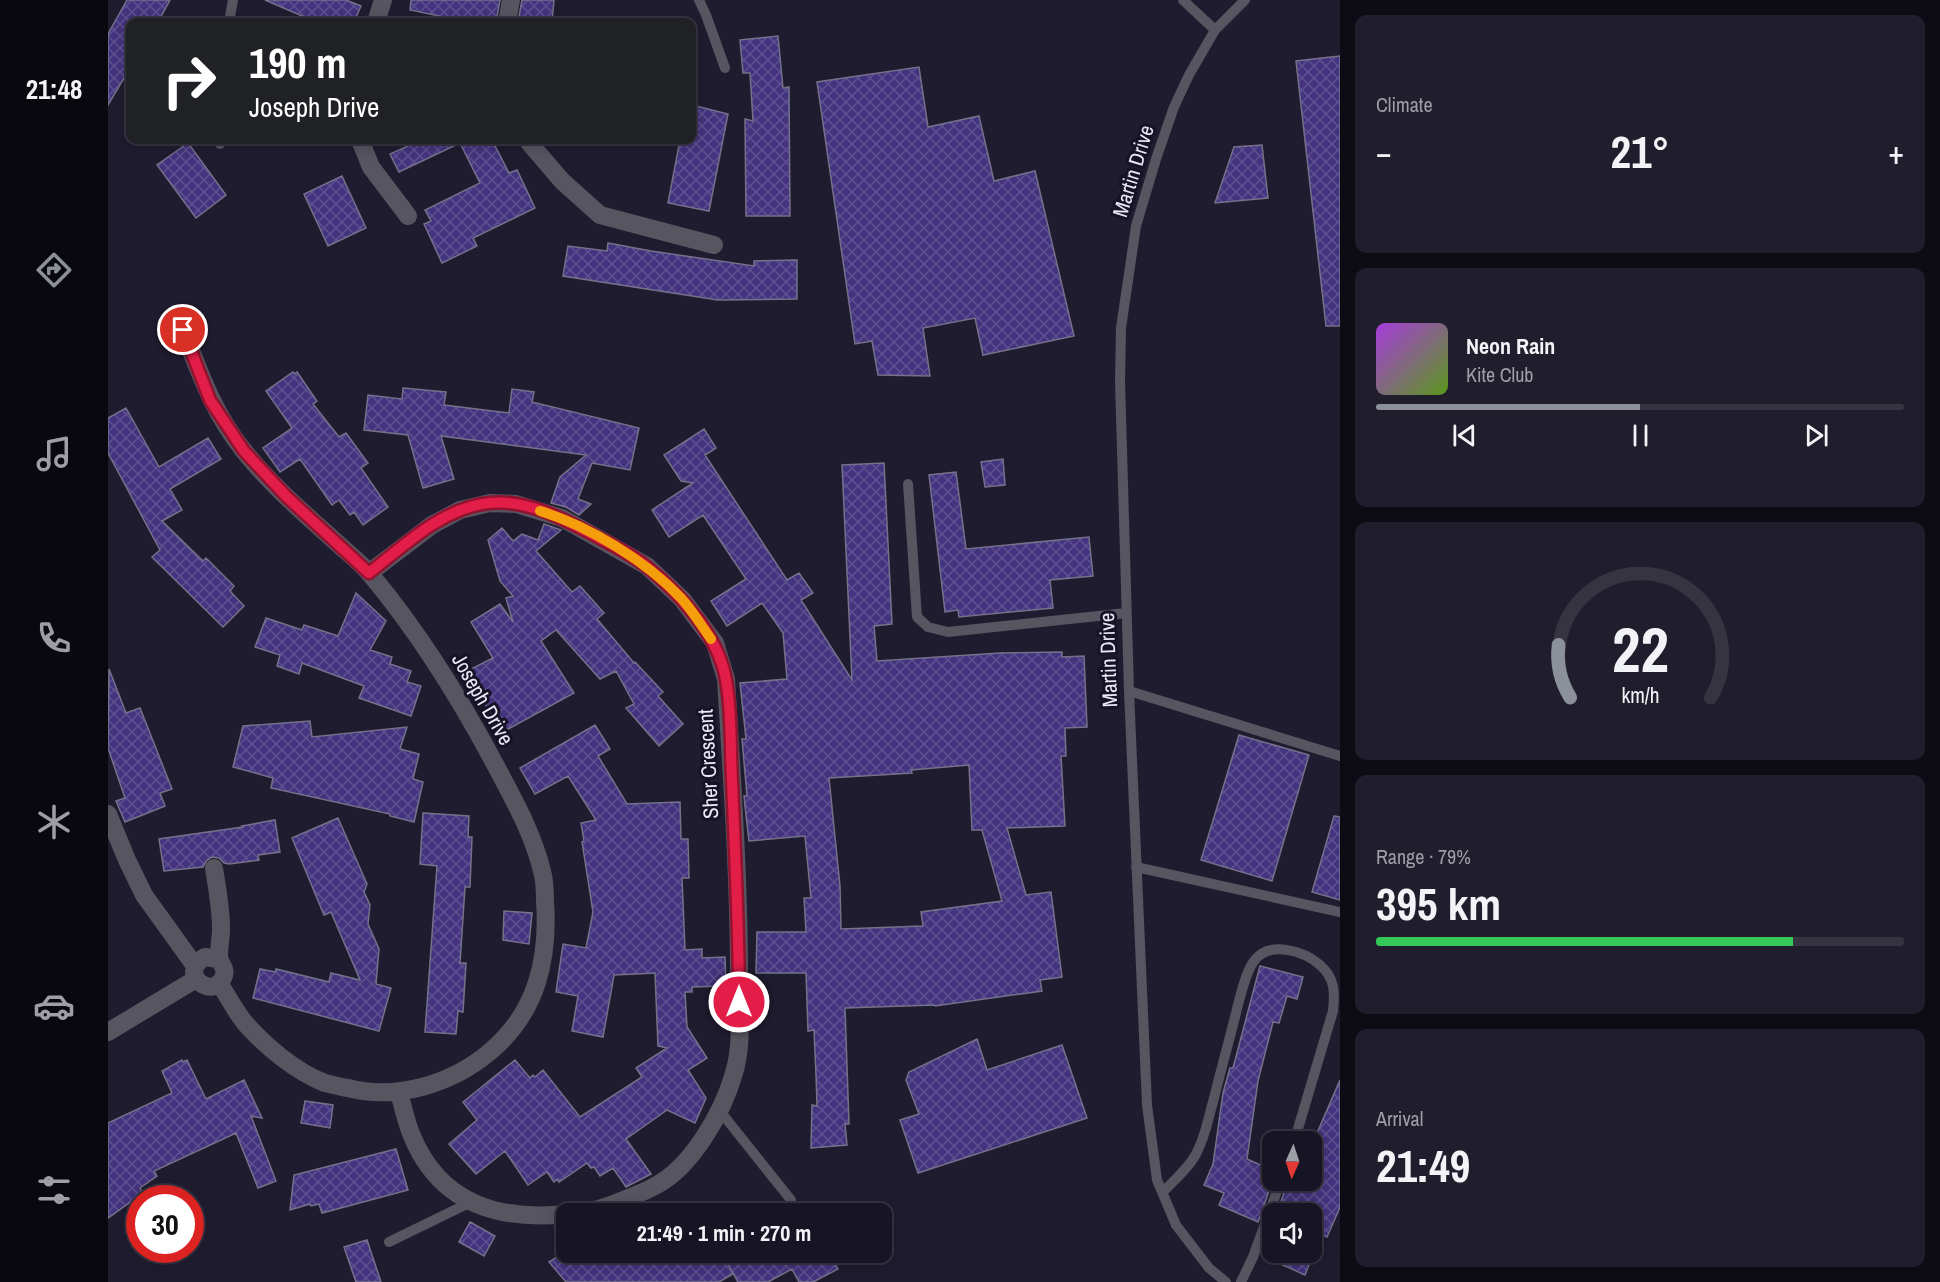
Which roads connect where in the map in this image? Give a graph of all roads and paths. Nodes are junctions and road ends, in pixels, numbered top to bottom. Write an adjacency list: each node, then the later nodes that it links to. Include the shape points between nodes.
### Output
1 (233, 0): 7 (lane)
2 (383, 0): 8 (street)
3 (511, 0): 9 (street)
4 (699, 0): 11 (lane)
5 (1184, 0): 10 (lane)
6 (1245, 0): 10 (lane, Martin Drive)
7 (229, 18)
8 (377, 18)
9 (508, 18)
10 (1215, 30): 19 (lane, Martin Drive, via 1174,107 1136,226 1126,283 1120,381)
11 (725, 68)
12 (361, 144): 14 (street, via 370,167)
13 (530, 144): 15 (street, via 562,181 600,215)
14 (408, 216)
15 (714, 245)
16 (183, 330): 18 (street, Joseph Drive, via 210,400 244,451)
17 (908, 484): 19 (lane, via 917,617 928,627 948,632)
18 (369, 573): 30 (street, Joseph Drive, via 423,642 470,716 506,784 532,836 543,875 546,916 538,985 506,1039 450,1078); 31 (street, Sher Crescent, via 432,525 460,510 490,503 516,504 562,518 647,566 682,599 715,643 726,679 739,943 735,1072)
19 (1126, 613): 20 (lane, Martin Drive)
20 (1129, 691): 21 (lane); 23 (lane, Martin Drive)
21 (1340, 756)
22 (108, 814): 27 (street, via 144,895)
23 (1136, 867): 25 (lane); 34 (lane, Martin Drive, via 1147,1105)
24 (214, 868): 26 (street, via 221,929)
25 (1340, 912)
26 (218, 959): 27 (street, via 205,957); 28 (street, via 225,971)
27 (196, 972): 28 (street, via 207,987); 29 (street)
28 (219, 983): 30 (street, Joseph Drive, via 245,1022 298,1068 325,1083 358,1091)
29 (108, 1032)
30 (399, 1092): 36 (street, via 422,1156 444,1184)
31 (720, 1111): 35 (lane); 37 (street, Sher Crescent, via 684,1163 657,1186)
32 (1297, 1131): 34 (lane, via 1333,1011 1333,983 1314,960 1293,951 1262,952 1253,962 1241,995 1196,1155)
33 (1277, 1191): 41 (lane)
34 (1163, 1192): 40 (lane, Martin Drive, via 1176,1225 1209,1268)
35 (791, 1200)
36 (469, 1203): 38 (street, via 533,1216); 39 (lane)
37 (615, 1203)
38 (556, 1215)
39 (389, 1242)
40 (1226, 1282)
41 (1241, 1282)

